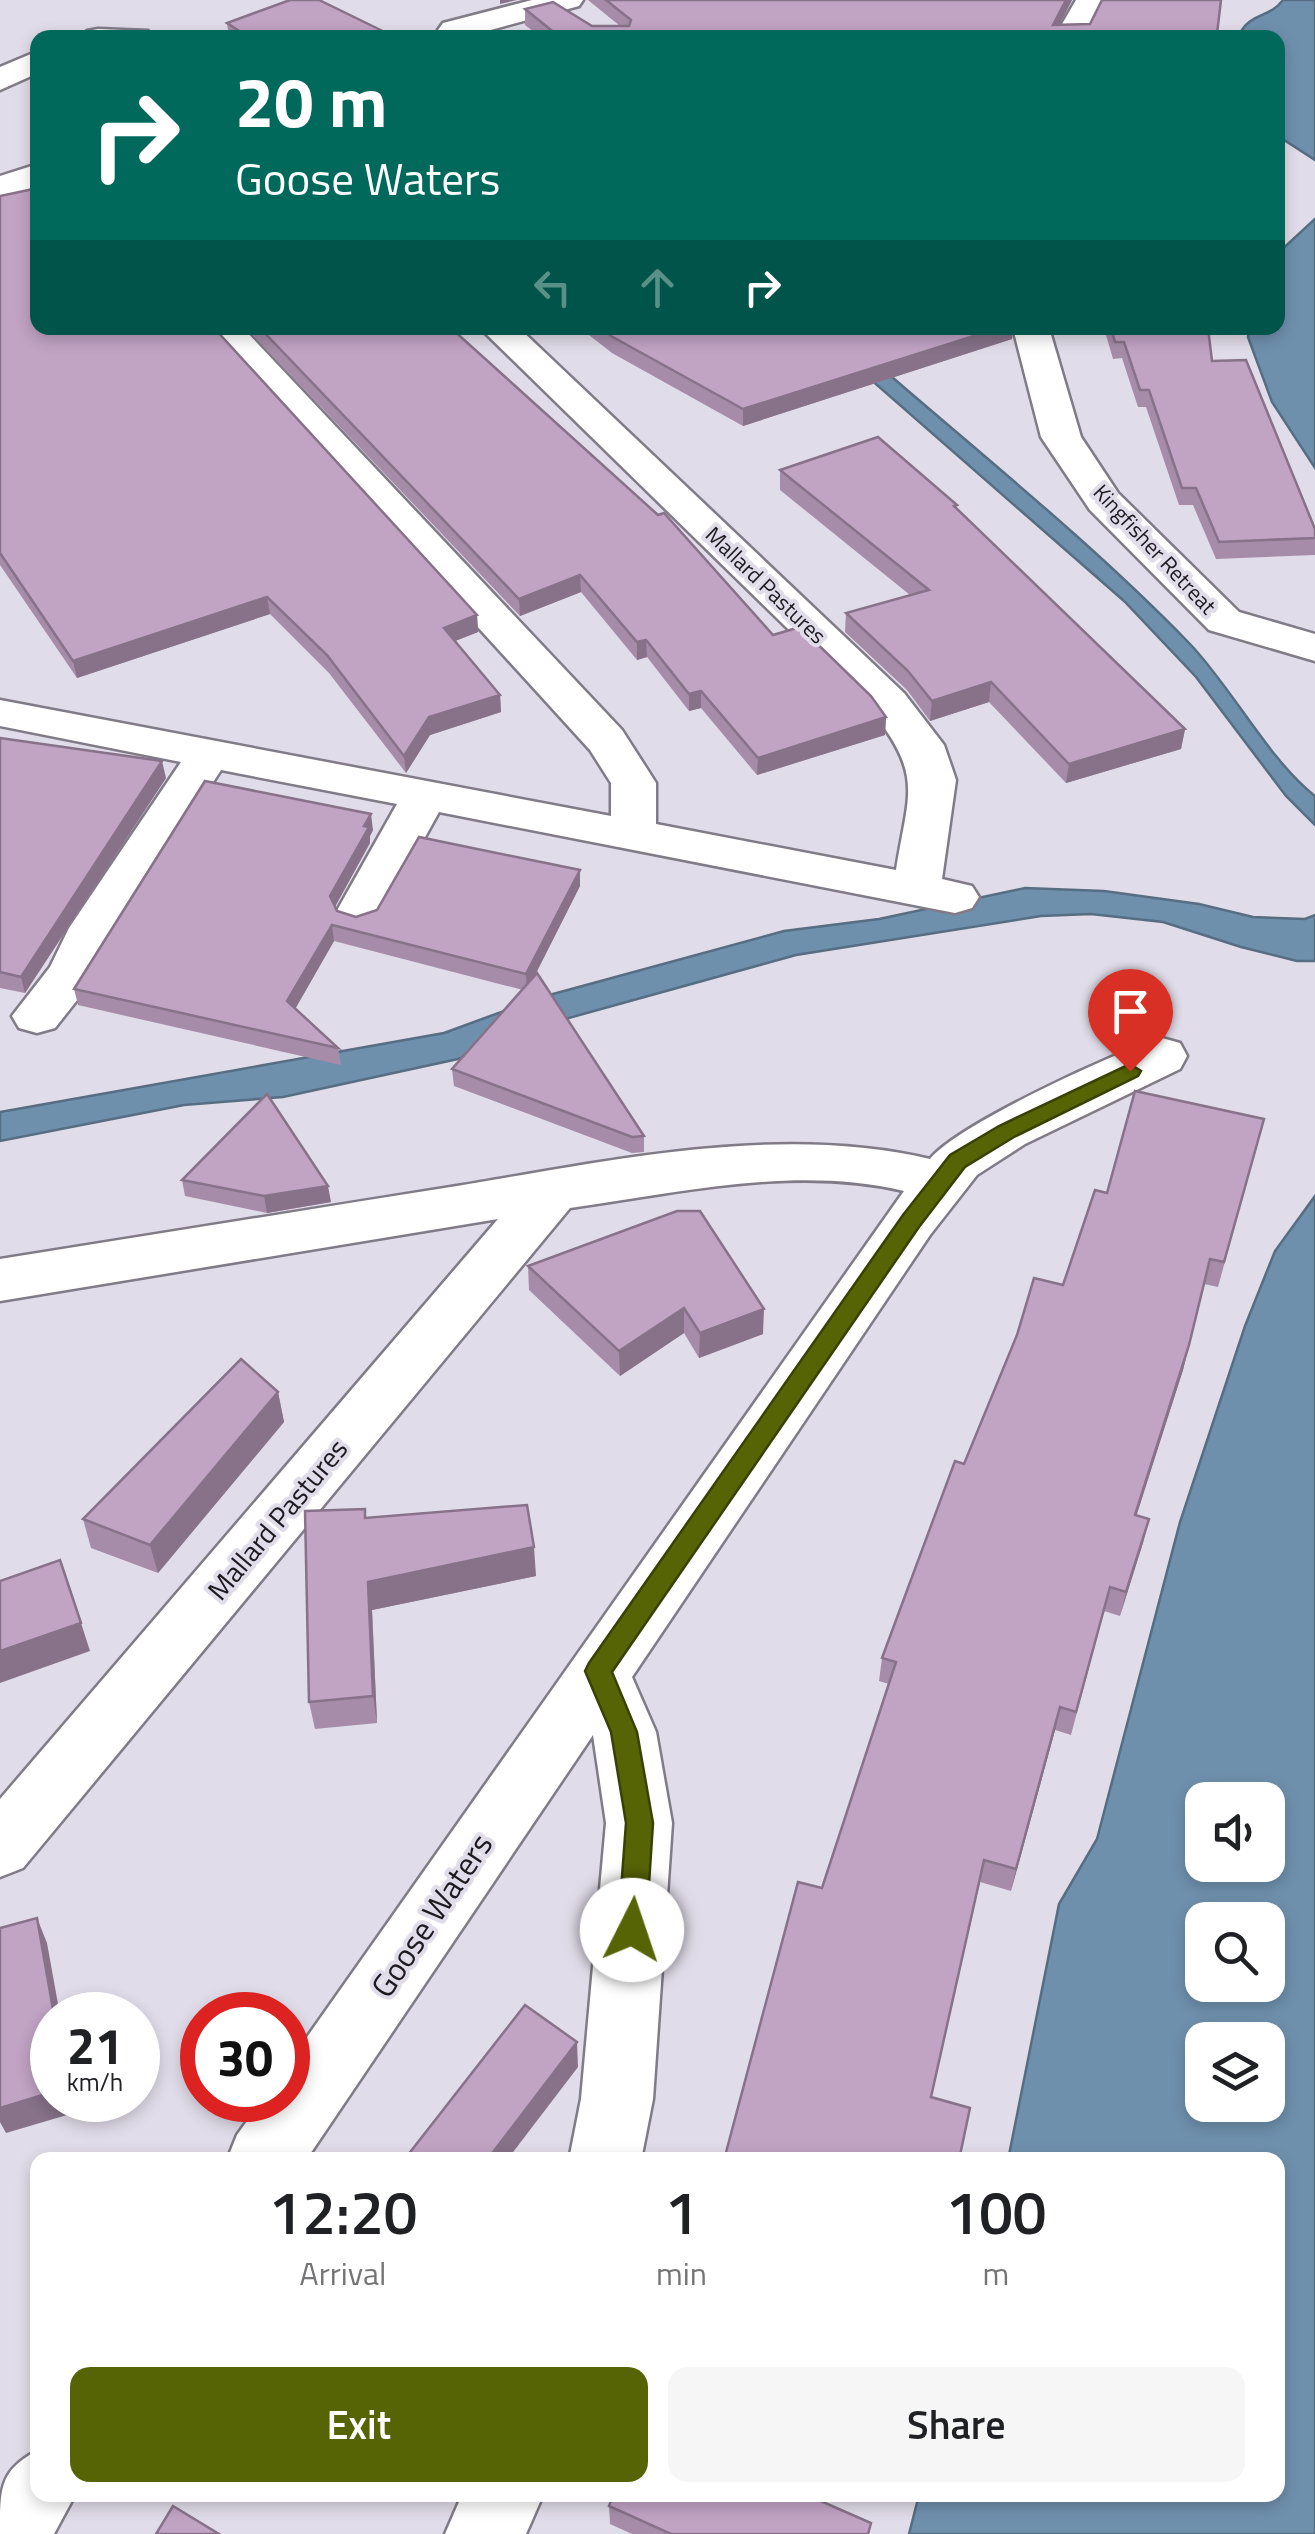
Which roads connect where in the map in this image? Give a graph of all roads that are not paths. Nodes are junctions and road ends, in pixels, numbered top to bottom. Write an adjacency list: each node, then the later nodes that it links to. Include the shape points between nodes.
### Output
1 (1091, 0): 4 (street)
2 (571, 8): 3 (street)
3 (454, 30)
4 (1074, 30)
5 (30, 64): 6 (street)
6 (0, 80)
7 (30, 177): 8 (street)
8 (0, 188)
9 (230, 335): 16 (street, via 632,772 639,801)
10 (505, 335): 16 (street, Mallard Pastures, via 888,702 922,745 933,780 936,894)
11 (1034, 335): 12 (street, Kingfisher Retreat, via 1061,437 1104,501 1224,621)
12 (1315, 648)
13 (5, 717): 14 (street, Mallard Pastures)
14 (209, 754): 15 (street, Mallard Pastures); 18 (street, via 86,940 72,973)
15 (426, 793): 16 (street, Mallard Pastures); 17 (street)
16 (631, 833)
17 (360, 914)
18 (37, 1016)
19 (1162, 1056): 20 (street, Goose Waters, via 1006,1132 958,1161)
20 (943, 1180): 21 (street, via 880,1166 772,1161); 23 (street, Goose Waters)
21 (554, 1190): 22 (street); 24 (street, Mallard Pastures)
22 (0, 1280)
23 (598, 1671): 25 (street, Goose Waters); 26 (street, via 624,1732 639,1823 617,2100)
24 (0, 1847)
25 (268, 2152)
26 (607, 2152)
27 (30, 2501): 29 (street)
28 (501, 2502): 30 (street)
29 (7, 2534)
30 (485, 2534)

